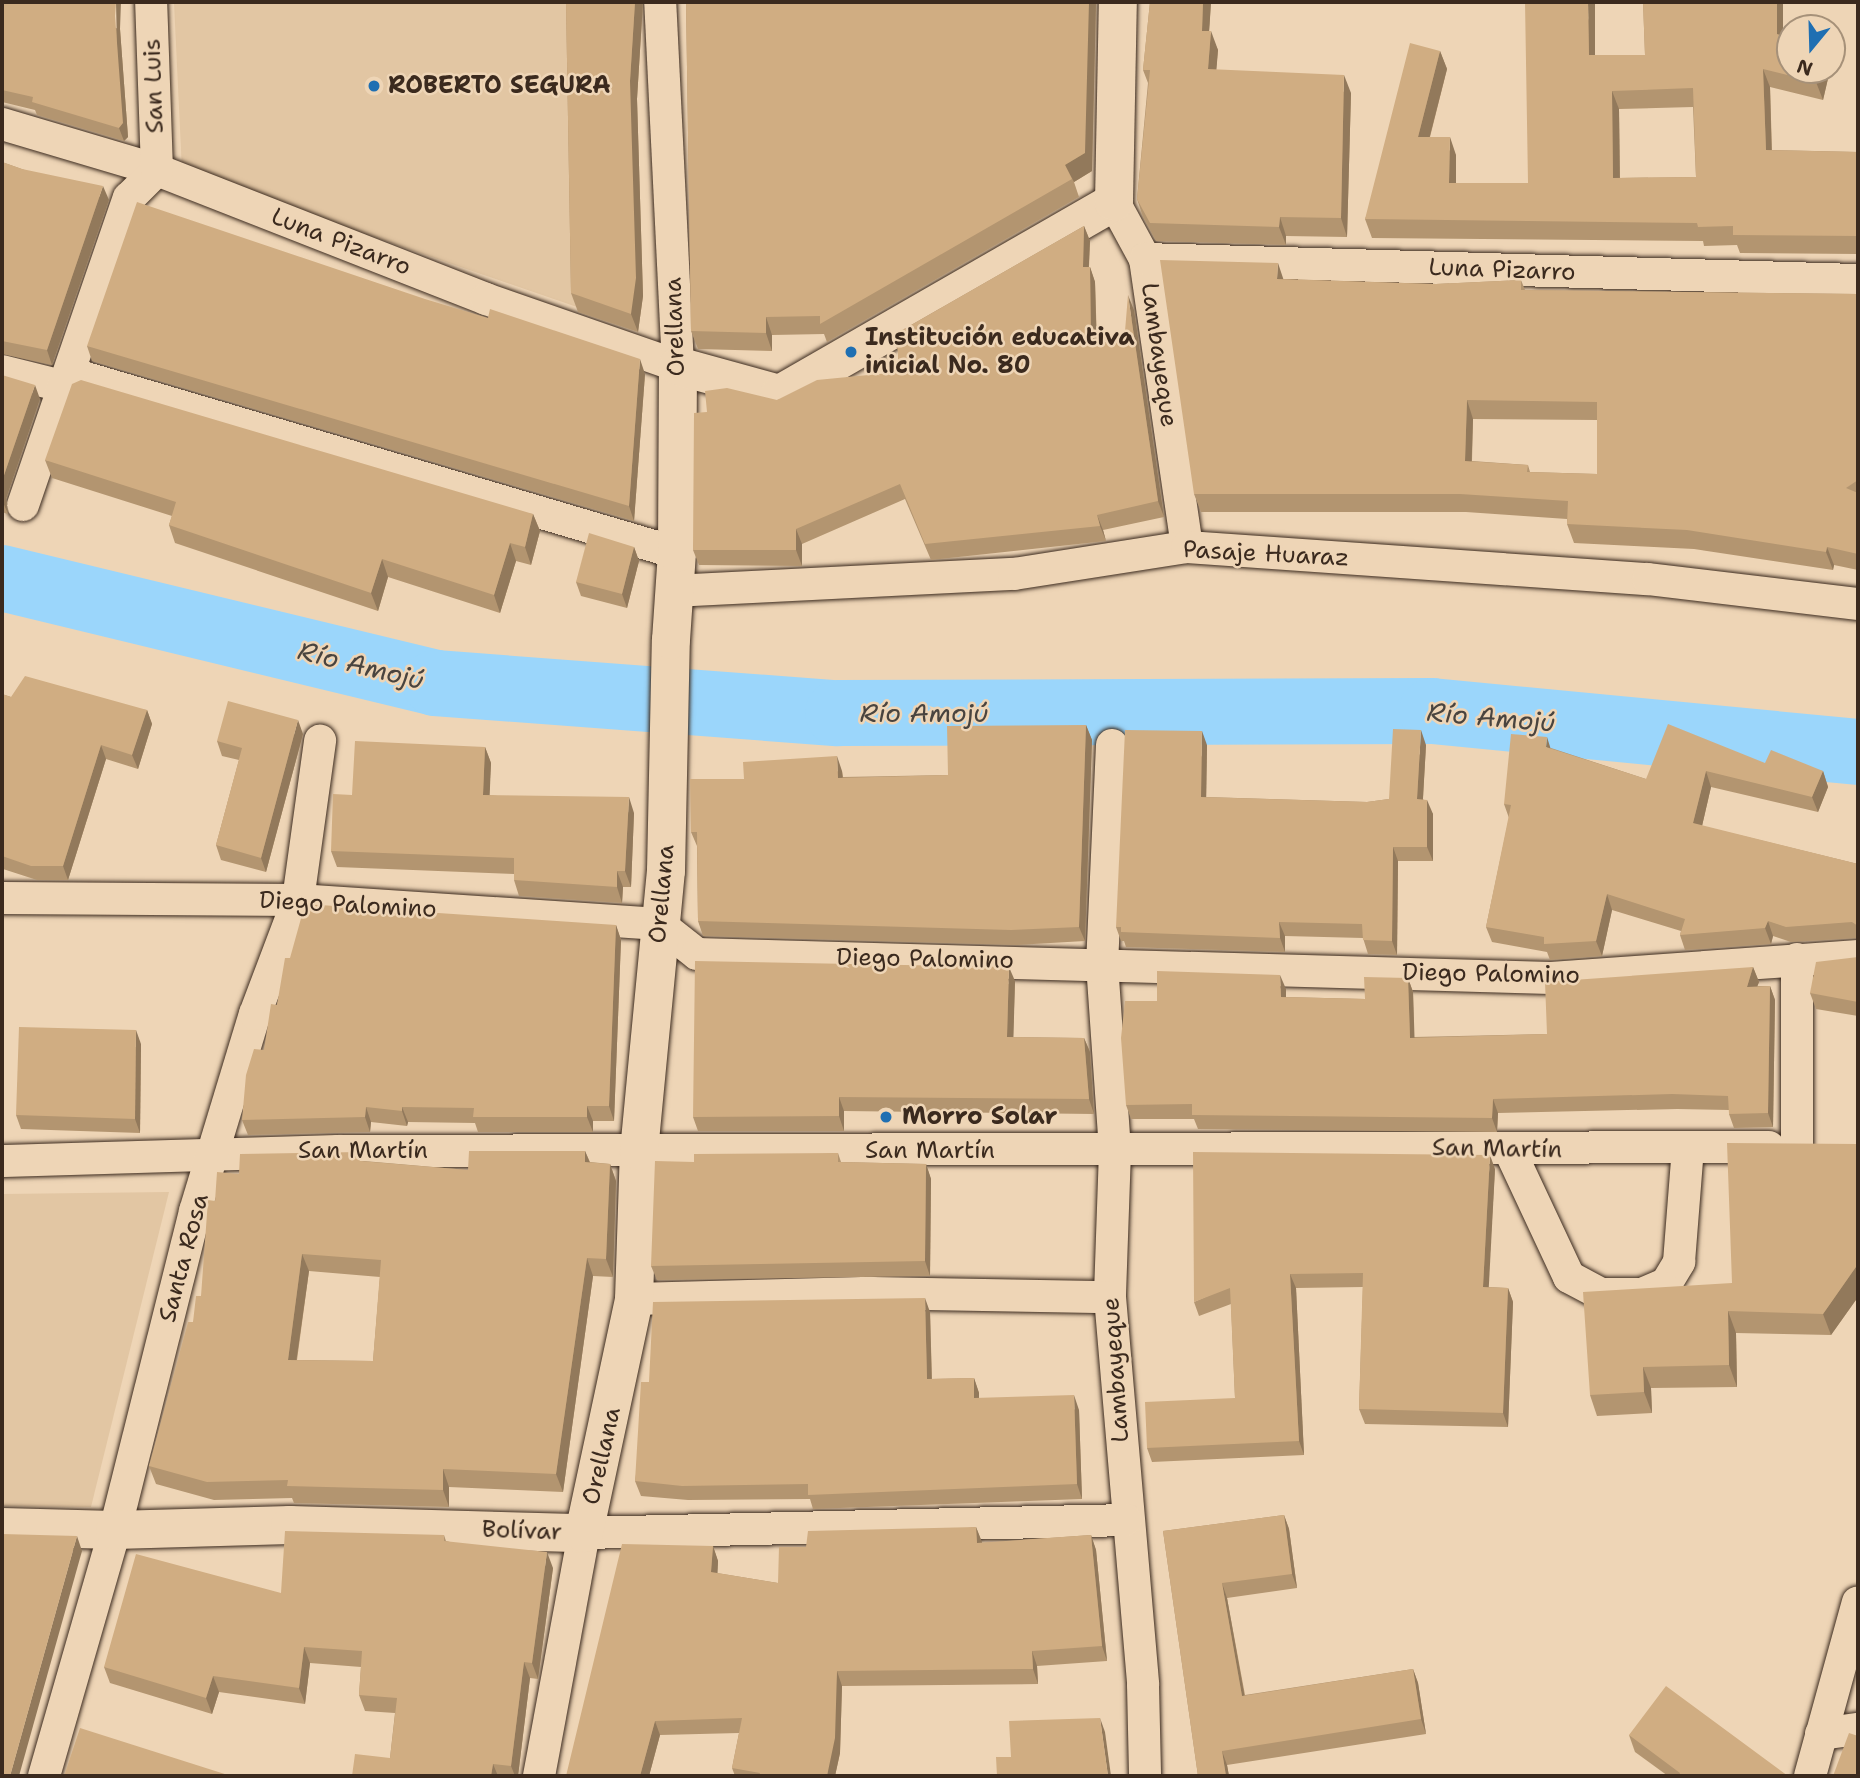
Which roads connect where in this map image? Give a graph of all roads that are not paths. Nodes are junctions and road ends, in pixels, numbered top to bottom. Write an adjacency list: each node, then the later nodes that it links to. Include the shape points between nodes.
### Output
1 (151, 2): 5 (street, San Luis)
2 (660, 2): 9 (street, Orellana)
3 (1118, 2): 6 (street, Lambayeque)
4 (2, 124): 5 (street, Luna Pizarro)
5 (157, 170): 9 (street, Luna Pizarro, via 486,299); 11 (street, via 129,198)
6 (1114, 202): 7 (street, Lambayeque); 9 (street, via 780,394)
7 (1145, 259): 8 (street, Luna Pizarro); 13 (street, Lambayeque)
8 (1858, 280)
9 (678, 366): 14 (street, Orellana)
10 (2, 371): 11 (street)
11 (66, 387): 12 (street); 14 (street, via 86,378)
12 (23, 505)
13 (1187, 547): 15 (street, Pasaje Huaraz, via 1014,574); 16 (street, Pasaje Huaraz, via 1648,579)
14 (677, 553): 15 (street, Orellana)
15 (674, 591): 21 (street, Orellana, via 669,807)
16 (1858, 604)
17 (320, 741): 20 (street, Santa Rosa)
18 (1112, 746): 24 (street, Lambayeque)
19 (2, 898): 20 (street, Diego Palomino)
20 (298, 900): 21 (street, Diego Palomino); 29 (street, Santa Rosa, via 255,1014)
21 (659, 924): 24 (street, Diego Palomino, via 697,954); 26 (street, Orellana)
22 (1858, 956): 23 (street, Diego Palomino)
23 (1797, 959): 24 (street, Diego Palomino, via 1551,978); 25 (street, San Martín, via 1809,1146)
24 (1102, 964): 27 (street, Lambayeque)
25 (1688, 1147): 28 (street, San Martín); 28 (street, via 1679,1262 1666,1284 1642,1294 1601,1294 1569,1276)
26 (639, 1151): 27 (street, San Martín); 29 (street, San Martín); 32 (street, Orellana)
27 (1115, 1151): 28 (street, San Martín, via 1380,1147); 31 (street, Lambayeque)
28 (1510, 1151)
29 (213, 1154): 30 (street, San Martín); 35 (street, Santa Rosa)
30 (2, 1161)
31 (1110, 1297): 32 (street, via 871,1293); 33 (street, Lambayeque)
32 (634, 1299): 36 (street, Orellana)
33 (1126, 1520): 36 (street, Bolívar); 42 (street, Lambayeque, via 1143,1685)
34 (2, 1527): 35 (street, Bolívar)
35 (115, 1530): 36 (street, Bolívar, via 290,1525); 40 (street, Santa Rosa)
36 (584, 1533): 41 (street, Orellana)
37 (1858, 1602): 39 (street)
38 (1858, 1729): 39 (street)
39 (1821, 1734): 43 (street)
40 (44, 1776)
41 (539, 1776)
42 (1146, 1776)
43 (1810, 1776)

